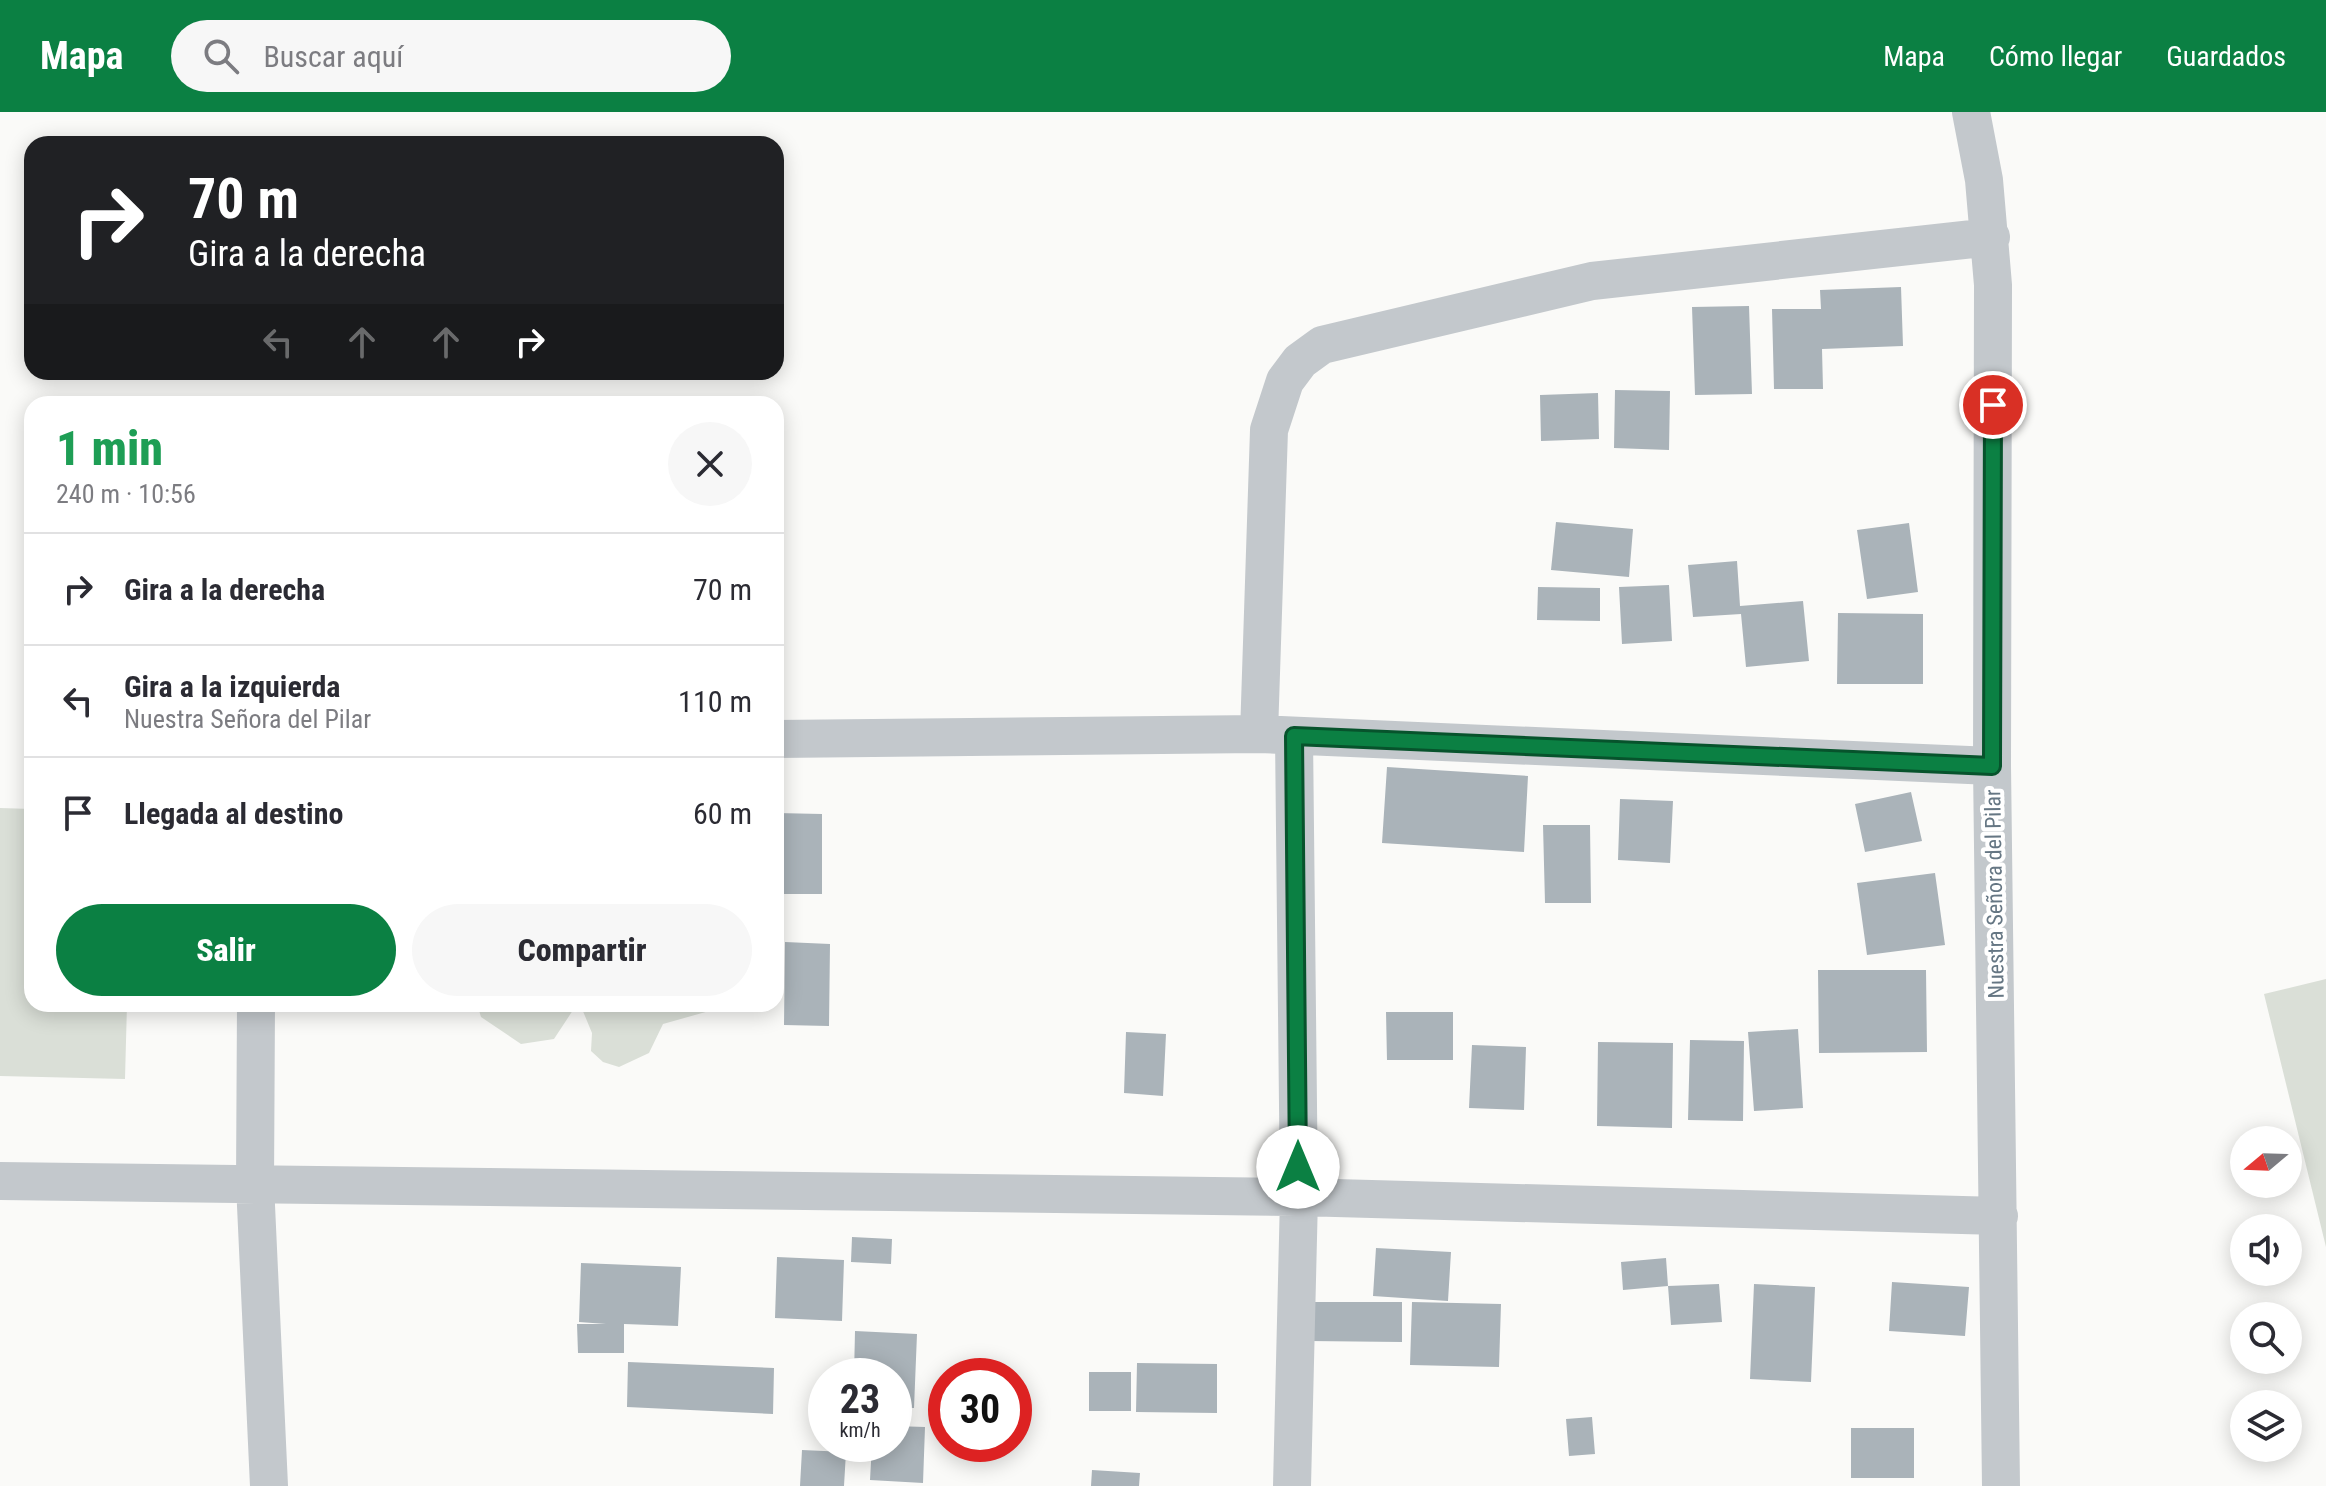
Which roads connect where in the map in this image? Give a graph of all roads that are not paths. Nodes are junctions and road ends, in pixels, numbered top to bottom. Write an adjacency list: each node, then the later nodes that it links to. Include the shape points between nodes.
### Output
1 (1971, 112): 2 (street, Nuestra Señora del Pilar)
2 (1991, 237): 3 (street, via 1592,281 1322,345 1285,381 1269,430); 5 (street, Nuestra Señora del Pilar)
3 (1277, 735): 4 (street); 5 (street); 9 (street)
4 (784, 739)
5 (1992, 766): 10 (street, Nuestra Señora del Pilar)
6 (256, 1012): 8 (street)
7 (0, 1181): 8 (street)
8 (255, 1184): 9 (street); 11 (street)
9 (1299, 1197): 10 (street); 12 (street)
10 (1999, 1216): 13 (street, Nuestra Señora del Pilar)
11 (269, 1486)
12 (1292, 1486)
13 (2001, 1486)

